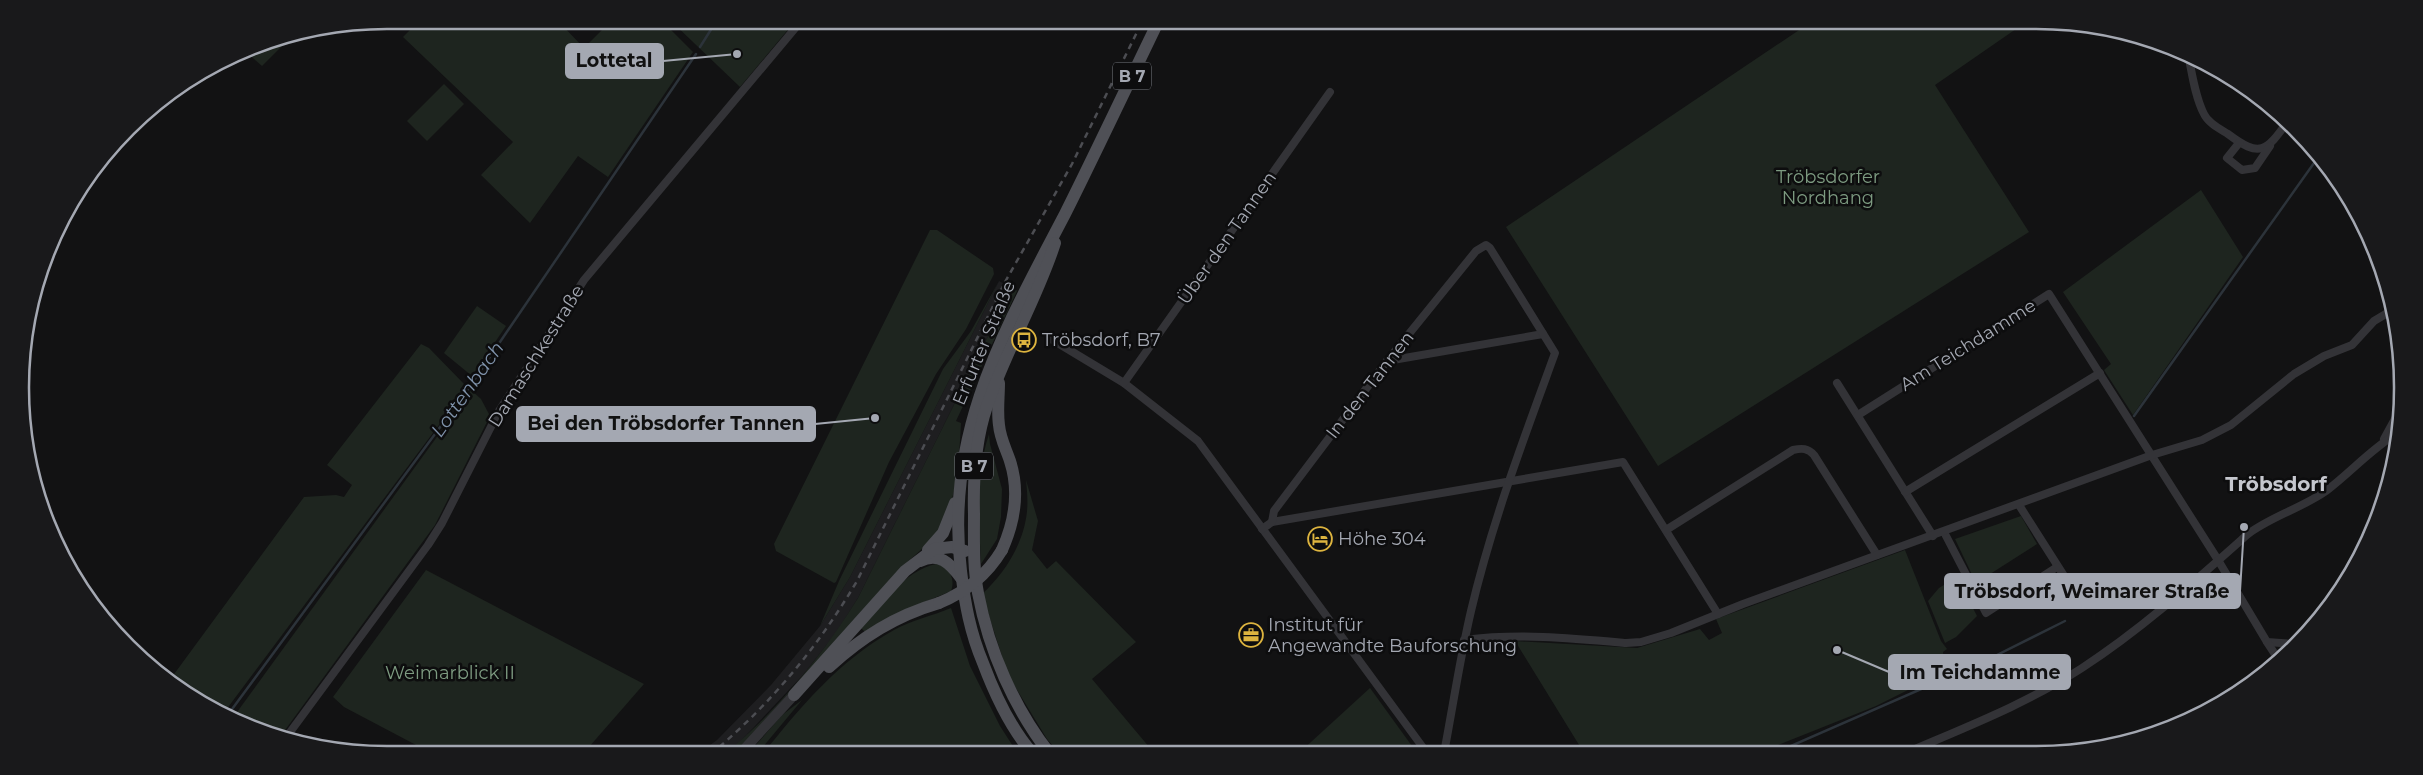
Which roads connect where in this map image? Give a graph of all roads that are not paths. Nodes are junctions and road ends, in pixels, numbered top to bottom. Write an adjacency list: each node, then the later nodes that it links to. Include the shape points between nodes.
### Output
1 (794, 29): 45 (street, Damaschkestraße, via 584,280 499,411 442,524)
2 (1155, 29): 8 (main road, Erfurter Straße / B 7)
3 (2190, 64): 6 (street, via 2205,118)
4 (1330, 92): 15 (street, Über den Tannen)
5 (2283, 128): 7 (street)
6 (2239, 143): 7 (street, via 2256,150); 7 (street, via 2227,158 2242,170 2255,168)
7 (2273, 143)
8 (1064, 214): 14 (main road, Erfurter Straße / B 7, via 1046,273); 24 (main road, Erfurter Straße / B 7, via 1032,275 986,378 969,428)
9 (2386, 313): 21 (street, via 2374,320 2352,345 2324,356 2294,374 2231,425 2202,440)
10 (1543, 334): 12 (street); 12 (street, In den Tannen, via 1486,245 1476,251); 22 (street, via 1555,353)
11 (1051, 340): 15 (street)
12 (1387, 361): 26 (street, In den Tannen, via 1274,511)
13 (2100, 373): 17 (street, Am Teichdamme, via 2049,294); 21 (street, Am Teichdamme); 23 (street)
14 (999, 374): 34 (main road, B 7, via 986,407 976,450); 44 (main road, B 7, bridge, via 999,425 1016,490 1012,525 1002,550 981,577 959,593 876,629)
15 (1124, 383): 27 (street, via 1198,441)
16 (1837, 383): 17 (street)
17 (1858, 415): 23 (street)
18 (2392, 425): 20 (street)
19 (2391, 437): 20 (street)
20 (2383, 441): 33 (street, via 2327,490 2254,530)
21 (2152, 455): 25 (street); 33 (street, Am Teichdamme)
22 (1508, 483): 26 (street); 28 (street, via 1623,462); 40 (street)
23 (1905, 492): 30 (street)
24 (958, 494): 31 (main road, B 7); 35 (main road, via 943,533)
25 (2020, 505): 29 (street); 36 (street)
26 (1272, 522): 27 (street, In den Tannen)
27 (1262, 529): 49 (street)
28 (1666, 530): 32 (street, via 1800,448 1814,455); 39 (street)
29 (1944, 532): 30 (street); 36 (street, via 1986,613)
30 (1933, 536): 32 (street)
31 (958, 548): 34 (main road); 35 (main road, via 934,549); 37 (main road, B 7)
32 (1878, 555): 39 (street)
33 (2218, 560): 41 (street, Am Teichdamme); 51 (street, via 2140,626 2081,669 2018,703)
34 (974, 562): 48 (main road, B 7, via 982,610 1006,682)
35 (913, 564): 37 (main road, via 925,559 945,560); 44 (main road)
36 (2057, 566): 38 (street)
37 (962, 580): 47 (main road, B 7, via 968,620 987,674 1008,719)
38 (2086, 603)
39 (1718, 614): 40 (street, via 1641,642 1498,636)
40 (1464, 640): 50 (street)
41 (2267, 642): 42 (street); 43 (street, Am Teichdamme)
42 (2286, 643)
43 (2275, 654)
44 (794, 696): 46 (street)
45 (290, 732)
46 (747, 746)
47 (1027, 746)
48 (1045, 746)
49 (1422, 746)
50 (1445, 746)
51 (1921, 746)

